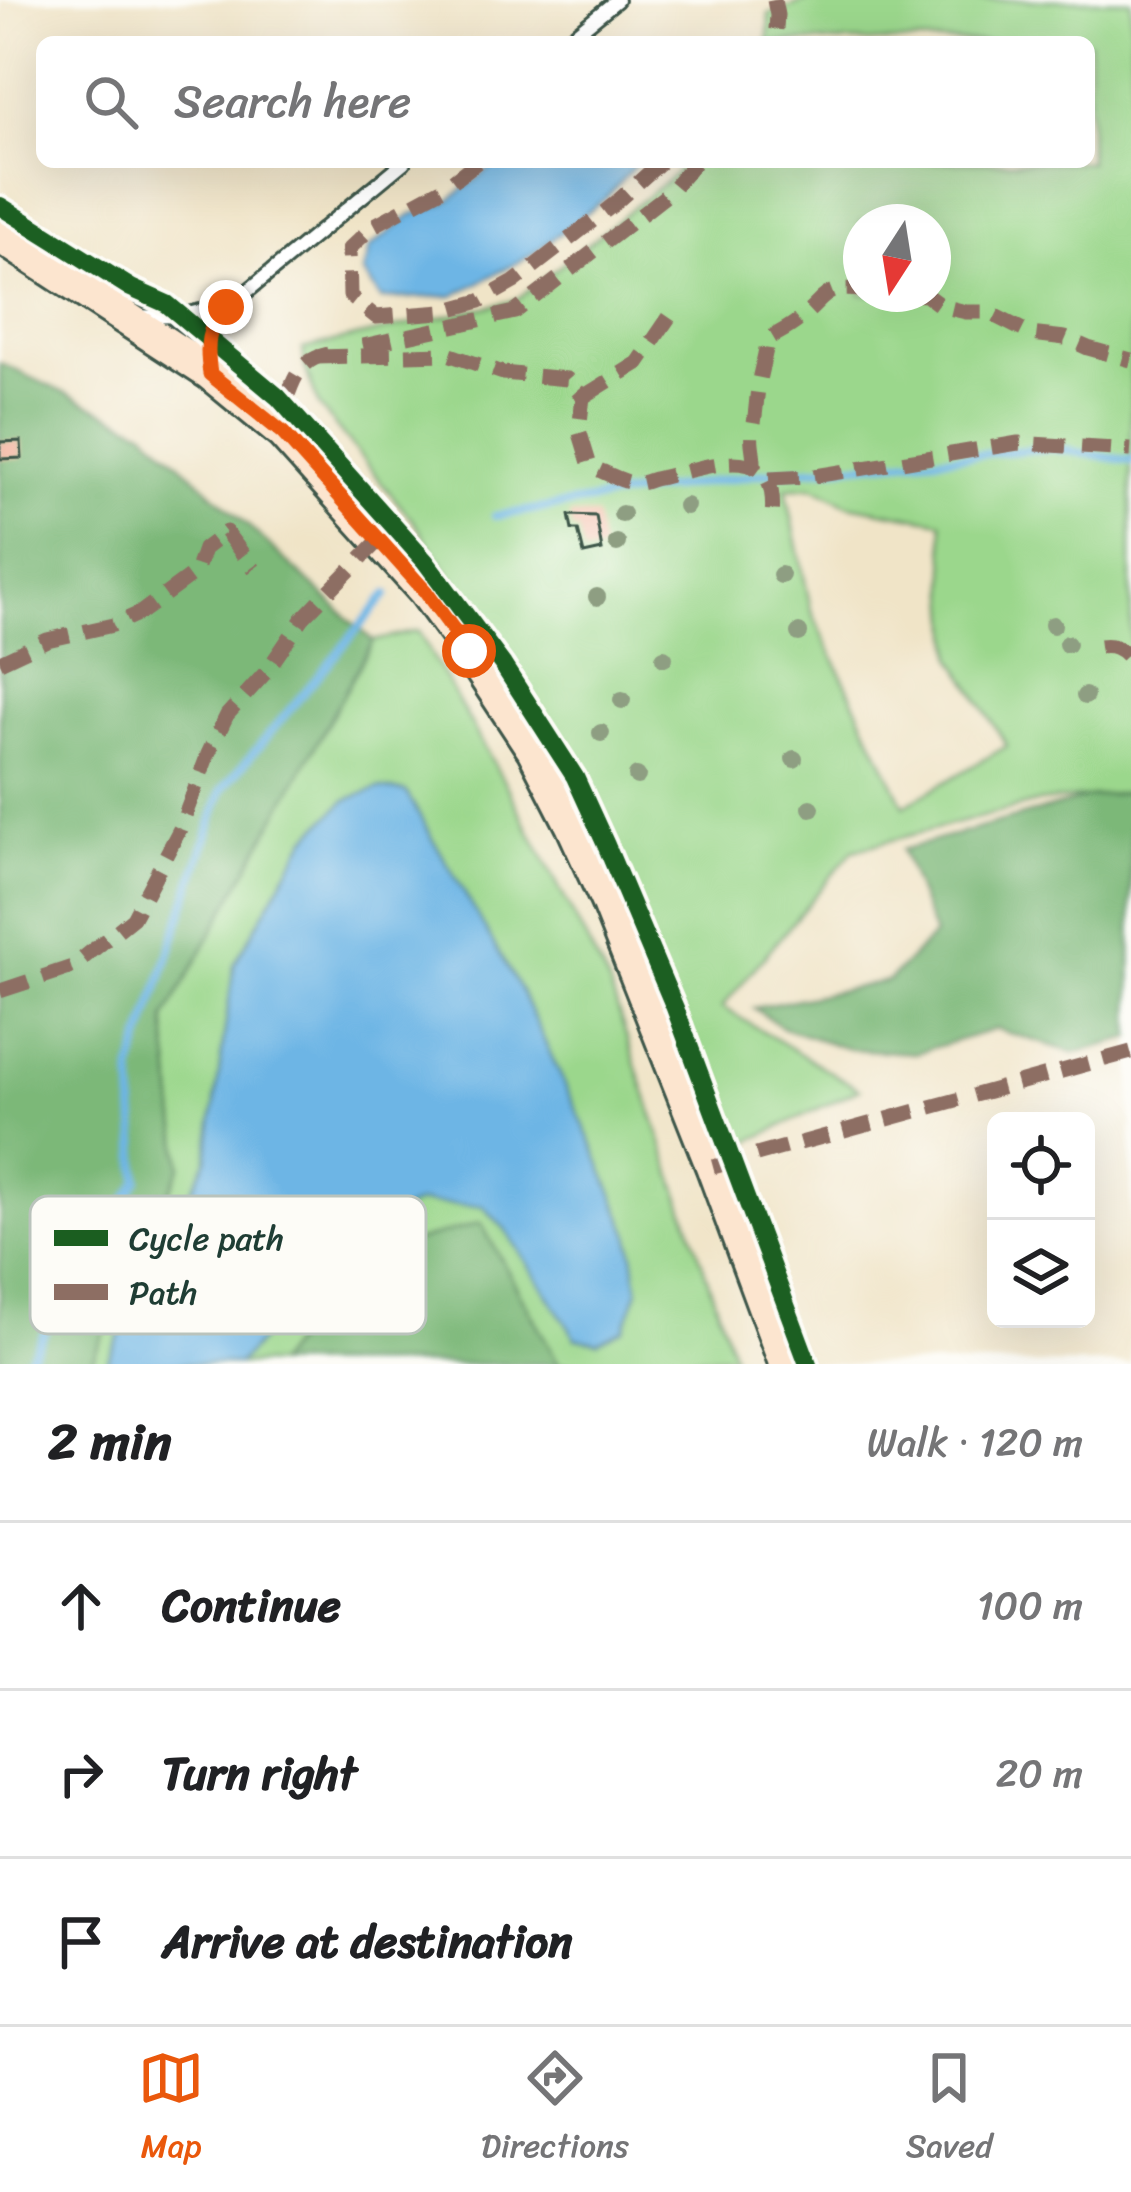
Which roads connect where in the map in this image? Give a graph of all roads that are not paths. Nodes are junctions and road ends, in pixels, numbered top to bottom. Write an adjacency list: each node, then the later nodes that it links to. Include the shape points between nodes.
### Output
1 (617, 0): 2 (lane)
2 (572, 36)
3 (390, 168): 6 (lane)
4 (0, 236): 7 (main road)
5 (0, 256): 8 (main road)
6 (241, 295): 7 (lane, via 167,319); 8 (lane, via 210,330)
7 (124, 315): 8 (main road)
8 (212, 384): 9 (main road, via 425,591 534,750 607,900)
9 (786, 1364)

